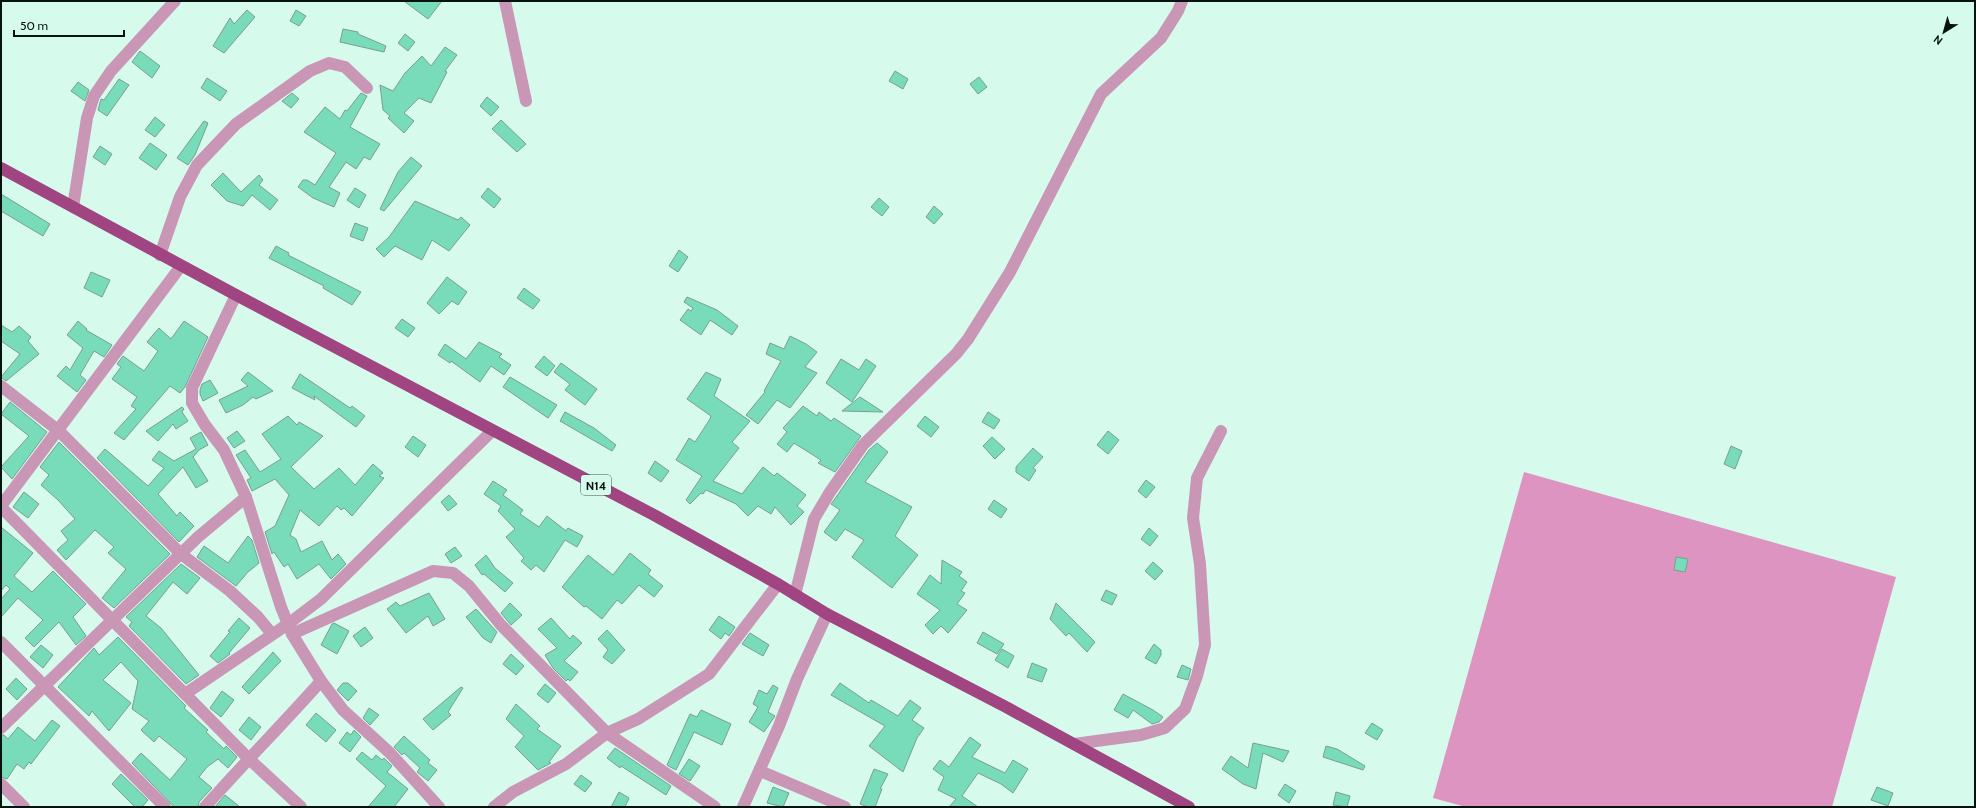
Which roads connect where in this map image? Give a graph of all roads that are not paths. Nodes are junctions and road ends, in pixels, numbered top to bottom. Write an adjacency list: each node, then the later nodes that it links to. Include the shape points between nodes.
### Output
1 (175, 1): 7 (street, via 111,71 94,96 87,118)
2 (505, 1): 5 (street)
3 (1182, 1): 19 (street, via 1161,38 1101,94 1010,272 968,339 956,354 863,445 830,492 814,519)
4 (367, 88): 8 (street, via 345,67 329,63 310,71 236,124 197,165 180,197)
5 (526, 100)
6 (1, 168): 7 (main road, N14)
7 (73, 207): 8 (main road, N14)
8 (160, 254): 9 (main road, N14)
9 (181, 266): 10 (main road, N14); 12 (street)
10 (236, 295): 13 (main road, N14); 15 (street, via 192,388 192,403 224,450)
11 (1, 386): 12 (street)
12 (59, 431): 16 (street); 17 (street)
13 (492, 431): 18 (main road, N14, via 654,515); 22 (street)
14 (1221, 431): 30 (street, via 1197,478 1193,518 1200,564 1205,645 1185,709 1165,728 1141,735)
15 (246, 497): 17 (street); 22 (street, via 280,607)
16 (1, 507): 21 (street)
17 (181, 554): 21 (street); 23 (street, via 230,591)
18 (778, 584): 19 (main road, N14); 29 (street, via 709,674 638,719)
19 (795, 595): 20 (main road, N14)
20 (827, 614): 30 (main road, N14); 32 (street, via 797,679)
21 (113, 621): 26 (street); 27 (street)
22 (290, 629): 23 (street); 25 (street); 29 (street, via 433,571 453,573 469,586 501,625)
23 (272, 634): 27 (street)
24 (1, 642): 26 (street)
25 (321, 681): 31 (street, via 287,720); 38 (street, via 343,710 390,753)
26 (45, 687): 28 (street); 35 (street)
27 (185, 694): 31 (street)
28 (1, 728)
29 (607, 733): 39 (street, via 566,764 513,792); 40 (street)
30 (1074, 744): 43 (main road, N14)
31 (248, 758): 36 (street); 37 (street)
32 (760, 771): 41 (street); 42 (street)
33 (1, 784): 34 (street)
34 (24, 807)
35 (165, 807)
36 (204, 807)
37 (301, 807)
38 (439, 807)
39 (494, 807)
40 (715, 807)
41 (743, 807)
42 (844, 807)
43 (1189, 807)

